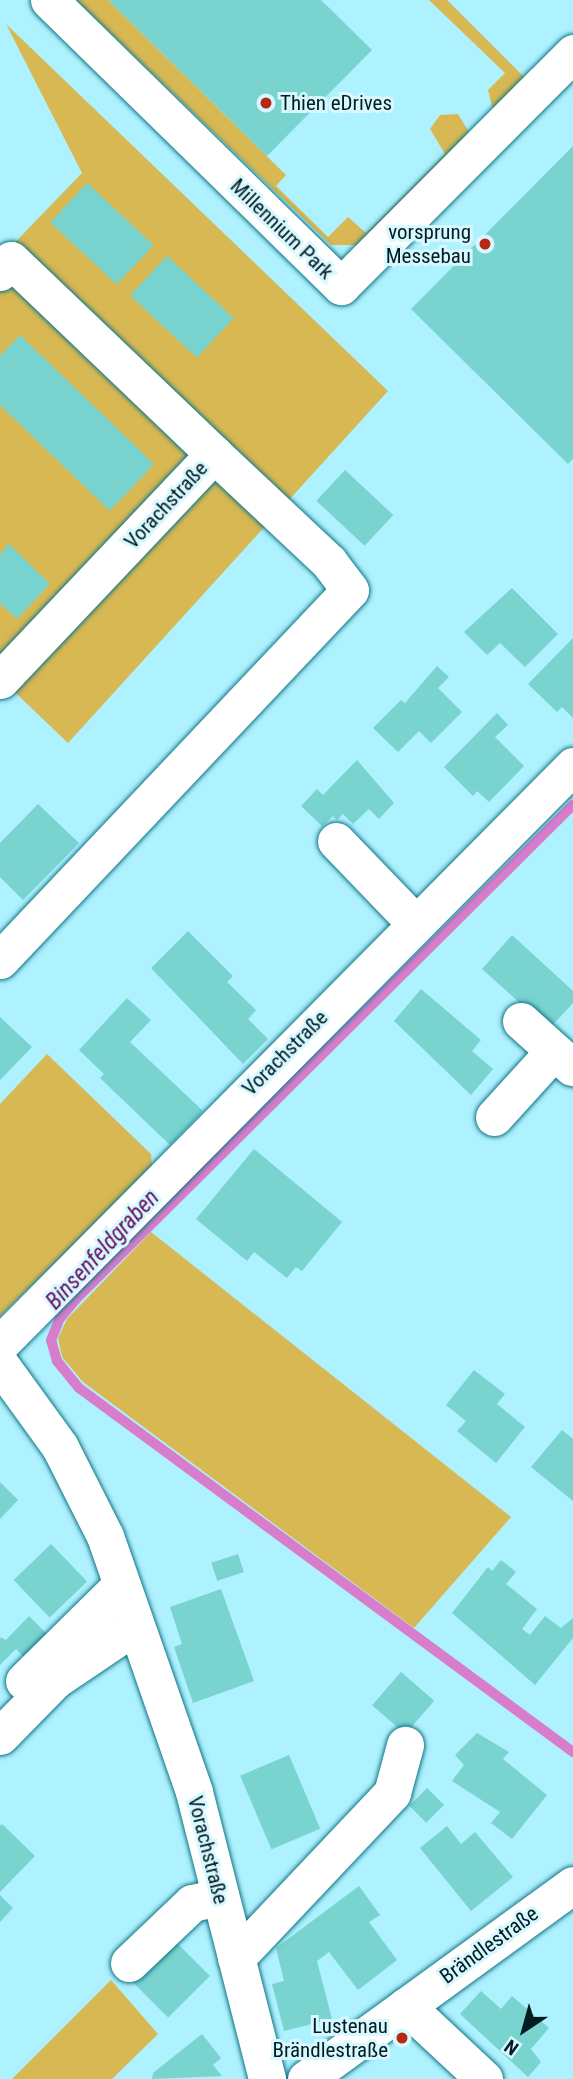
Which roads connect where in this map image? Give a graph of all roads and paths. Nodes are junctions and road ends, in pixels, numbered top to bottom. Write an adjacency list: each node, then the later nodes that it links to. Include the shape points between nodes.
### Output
1 (48, 0): 2 (street, Millennium Park, via 341,286)
2 (573, 53)
3 (0, 272): 4 (street, Vorachstraße, via 11,260)
4 (214, 454): 5 (street, Vorachstraße); 9 (street, via 329,562 350,590)
5 (0, 680)
6 (573, 766): 8 (street, Vorachstraße)
7 (336, 841): 8 (street)
8 (415, 923): 13 (street, Vorachstraße)
9 (0, 960)
10 (521, 1021): 11 (street)
11 (564, 1059): 12 (street)
12 (494, 1117)
13 (0, 1344)
14 (0, 1364): 15 (street, Vorachstraße, via 61,1447 84,1488)
15 (120, 1586): 16 (street, Vorachstraße); 17 (street)
16 (135, 1626): 18 (street, via 55,1681); 21 (street, Vorachstraße, via 194,1792)
17 (0, 1705)
18 (0, 1736)
19 (405, 1745): 22 (street, via 392,1793)
20 (573, 1885): 24 (street, Brändlestraße)
21 (220, 1897): 22 (street, Vorachstraße); 23 (street, via 192,1903)
22 (236, 1958): 25 (street, Vorachstraße)
23 (129, 1963)
24 (406, 2006): 26 (street, Brändlestraße); 27 (street)
25 (267, 2079)
26 (306, 2079)
27 (484, 2079)

